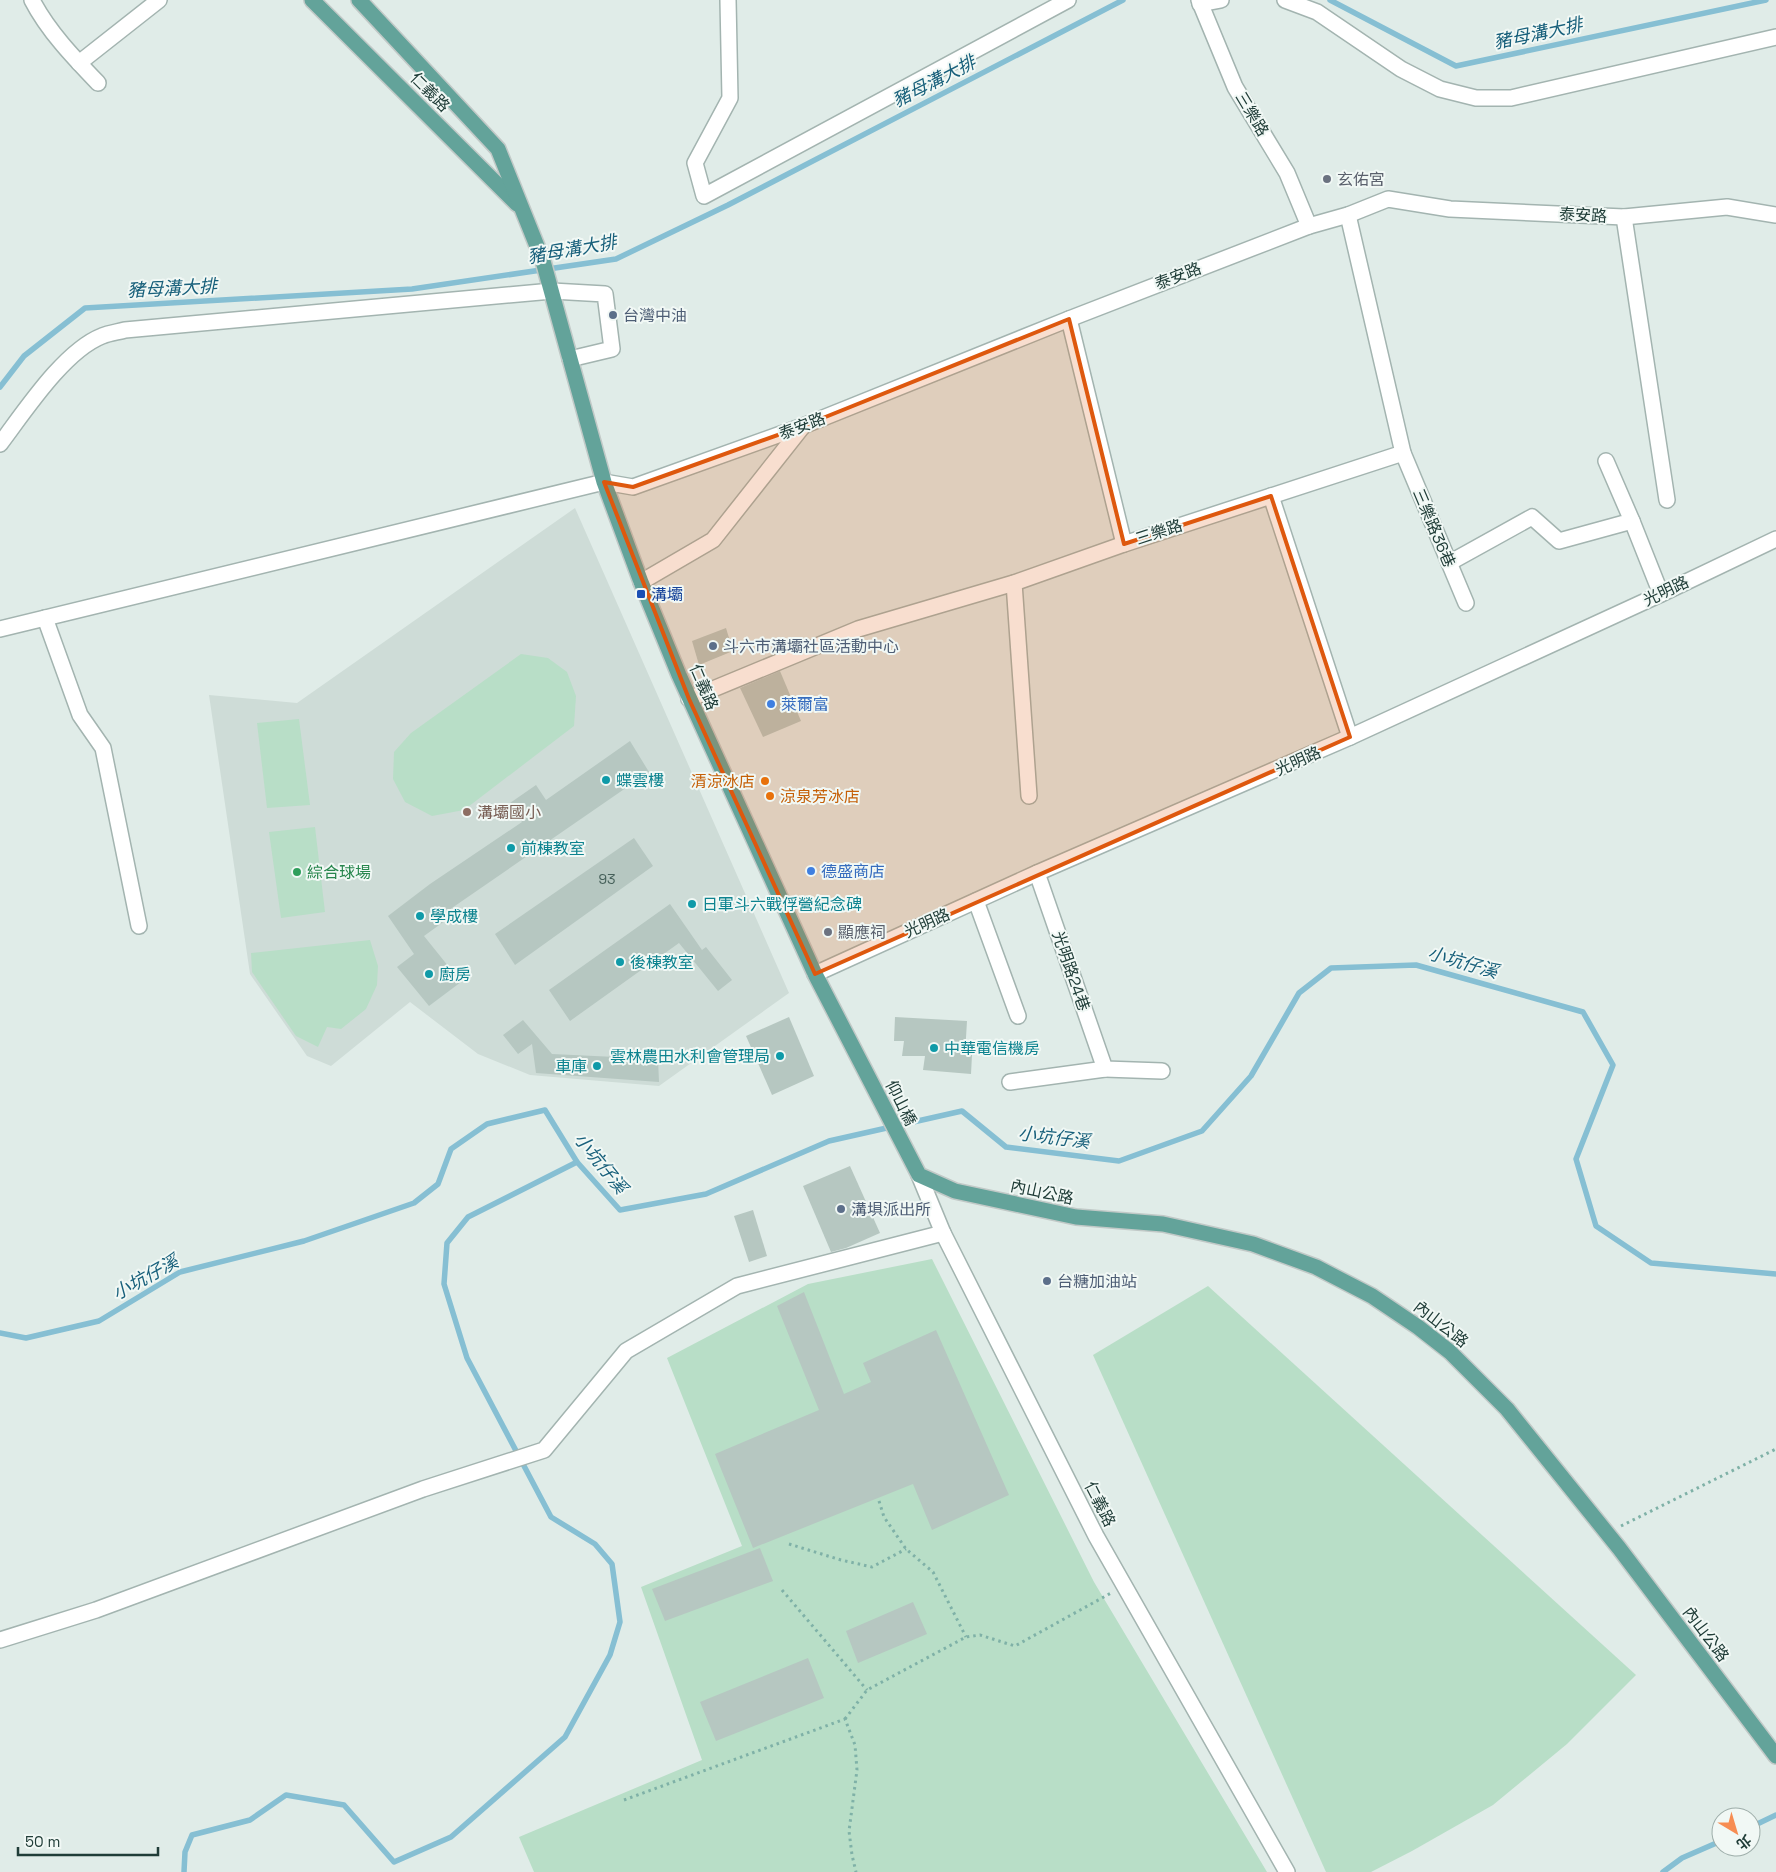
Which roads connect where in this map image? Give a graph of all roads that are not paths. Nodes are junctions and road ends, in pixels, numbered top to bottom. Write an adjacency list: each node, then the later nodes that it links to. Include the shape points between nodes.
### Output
1 (32, 0): 11 (street, via 39,14)
2 (158, 0): 11 (street)
3 (359, 0): 13 (main road, 仁義路, via 498,149)
4 (728, 0): 5 (street, via 730,98 695,163 704,196)
5 (1068, 0)
6 (1221, 0): 9 (street)
7 (1285, 0): 10 (street, via 1317,12 1401,69 1432,85 1476,98 1511,98)
8 (312, 1): 13 (main road, 仁義路)
9 (1199, 2): 17 (street, 三樂路, via 1235,87 1287,173)
10 (1776, 36)
11 (79, 63): 12 (street)
12 (98, 83)
13 (524, 210): 18 (main road, 仁義路)
14 (1348, 215): 16 (street, 泰安路, via 1388,199 1450,209); 17 (street, 泰安路); 23 (street)
15 (1776, 215): 16 (street, 泰安路, via 1727,207)
16 (1624, 217): 27 (street)
17 (1308, 226): 19 (street, 泰安路)
18 (552, 291): 20 (main road, 仁義路); 20 (street, via 604,294 612,349); 22 (street, via 125,330 102,336 72,356 40,391)
19 (1069, 319): 21 (street, 泰安路); 30 (street)
20 (570, 359): 25 (main road, 仁義路)
21 (803, 426): 25 (street, 泰安路, via 633,487); 32 (street, via 713,540)
22 (0, 444)
23 (1403, 452): 26 (street, 三樂路); 31 (street, 三樂路36巷)
24 (1606, 461): 28 (street)
25 (604, 482): 32 (main road, 仁義路); 36 (street)
26 (1271, 496): 30 (street, 三樂路); 39 (street)
27 (1667, 500)
28 (1632, 521): 31 (street, via 1559,541 1532,517); 34 (street)
29 (1776, 539): 34 (street, 光明路)
30 (1124, 544): 33 (street, 三樂路)
31 (1449, 563): 35 (street, 三樂路36巷)
32 (641, 582): 38 (main road, 仁義路)
33 (1014, 583): 38 (street, 三樂路, via 858,629); 40 (street)
34 (1661, 594): 39 (street, 光明路)
35 (1466, 603)
36 (45, 618): 37 (street); 43 (street, via 80,715 102,748)
37 (0, 629)
38 (689, 699): 44 (main road, 仁義路)
39 (1350, 737): 41 (street, 光明路)
40 (1029, 796)
41 (1037, 873): 42 (street, 光明路); 46 (street, 光明路24巷)
42 (976, 901): 44 (street, 光明路); 45 (street)
43 (138, 926)
44 (816, 974): 48 (main road, 仁義路)
45 (1018, 1016)
46 (1105, 1069): 47 (street); 49 (street)
47 (1162, 1071)
48 (870, 1079): 50 (main road, 仰山橋)
49 (1010, 1082)
50 (901, 1142): 51 (main road, 仁義路)
51 (919, 1175): 52 (street, 仁義路); 54 (main road, 內山公路, via 955,1191 1076,1217 1163,1224 1253,1244 1316,1267 1372,1296 1450,1352 1507,1409 1607,1533)
52 (943, 1233): 53 (street, via 737,1286 626,1350 544,1450 423,1489 96,1610); 55 (street, 仁義路, via 1096,1536)
53 (0, 1640)
54 (1776, 1756)
55 (1287, 1872)

